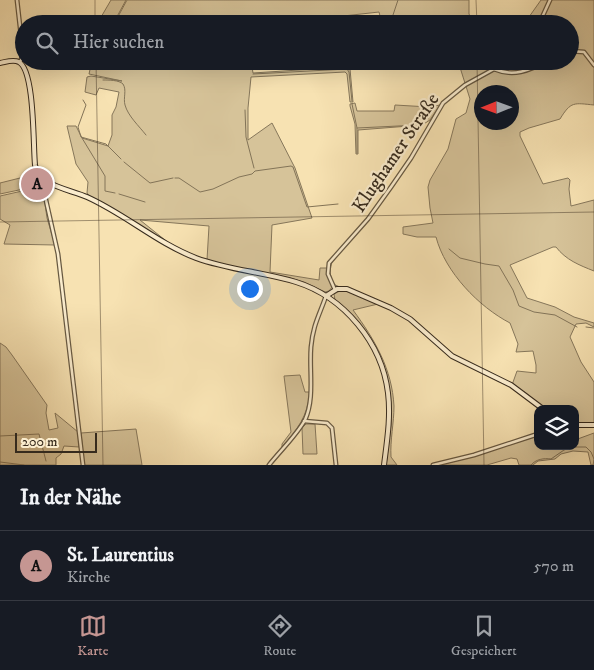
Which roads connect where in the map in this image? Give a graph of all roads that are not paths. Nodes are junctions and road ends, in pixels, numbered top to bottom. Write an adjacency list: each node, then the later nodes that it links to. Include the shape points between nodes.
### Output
1 (17, 0): 3 (street)
2 (550, 0): 4 (street)
3 (19, 15)
4 (543, 15)
5 (579, 52): 8 (street, via 584,52)
6 (15, 62): 7 (main road)
7 (0, 63)
8 (594, 65)
9 (26, 70): 13 (main road, via 31,90 35,165)
10 (492, 70): 16 (street, Klughamer Straße, via 452,94 438,110 391,187 329,263 328,274)
11 (498, 70): 12 (street, via 518,73)
12 (528, 70)
13 (41, 178): 14 (main road); 15 (street)
14 (47, 182): 15 (street); 17 (main road, via 105,206 191,256 295,282)
15 (44, 187): 25 (street, via 58,254)
16 (335, 290): 17 (main road); 18 (main road); 20 (main road, via 350,290 399,312 446,352 511,385)
17 (326, 296): 18 (main road); 19 (street)
18 (330, 299): 19 (street); 28 (main road, via 358,325 382,369 389,405)
19 (322, 307): 21 (street, via 314,330 311,393)
20 (538, 405)
21 (304, 421): 26 (street); 27 (street, via 327,423 332,428)
22 (579, 425): 23 (main road)
23 (594, 425)
24 (534, 435): 29 (street)
25 (83, 465)
26 (268, 465)
27 (336, 465)
28 (384, 465)
29 (433, 465)

